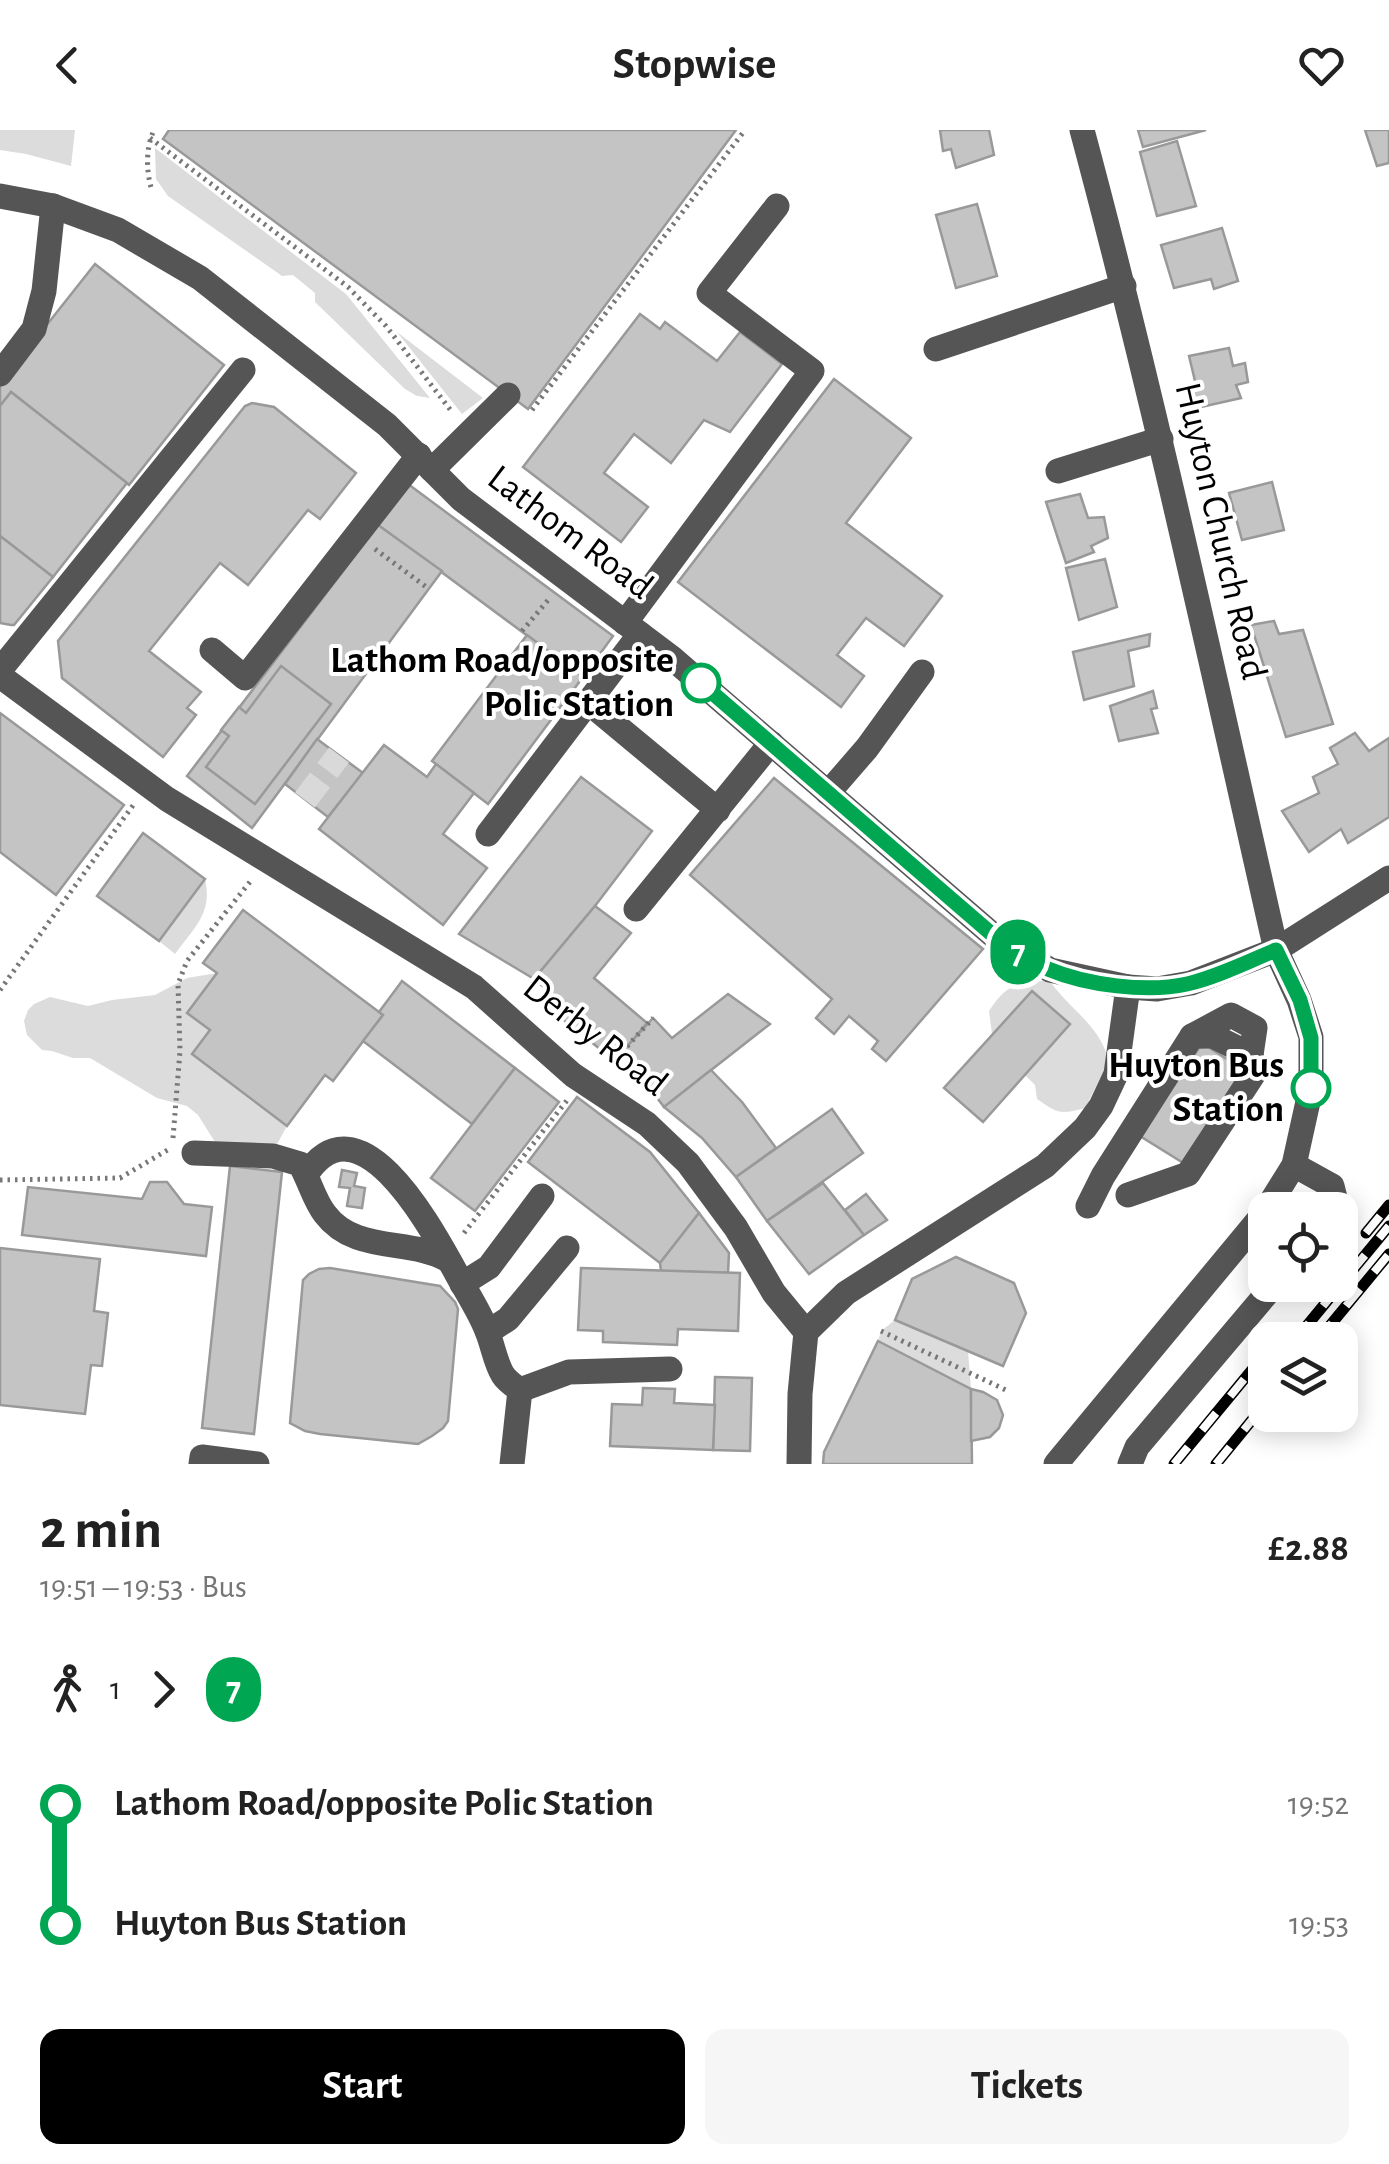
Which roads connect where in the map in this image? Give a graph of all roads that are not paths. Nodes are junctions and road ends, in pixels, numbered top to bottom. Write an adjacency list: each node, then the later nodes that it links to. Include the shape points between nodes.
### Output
1 (1082, 130): 5 (street, Huyton Church Road)
2 (0, 196): 3 (street, Lathom Road)
3 (53, 206): 8 (street, via 34,329); 11 (street, Lathom Road, via 118,230 200,278 373,413)
4 (776, 206): 13 (street, via 708,293 812,372)
5 (1124, 286): 6 (street); 10 (street, Huyton Church Road)
6 (936, 349)
7 (243, 370): 16 (street)
8 (0, 374)
9 (514, 404): 11 (street)
10 (1161, 439): 12 (street); 24 (street, Huyton Church Road)
11 (425, 463): 13 (street, Lathom Road, via 461,500); 14 (street, via 356,536 245,678)
12 (1058, 471)
13 (633, 628): 17 (street); 18 (street, Lathom Road)
14 (212, 650)
15 (922, 672): 19 (street)
16 (0, 673): 40 (street, Derby Road, via 157,792 474,987 582,1081 647,1124 688,1164)
17 (589, 703): 20 (street); 21 (street)
18 (771, 743): 19 (street, Lathom Road); 20 (street)
19 (828, 793): 25 (street, Lathom Road, via 1018,952 1050,970)
20 (718, 810): 23 (street)
21 (488, 834)
22 (1389, 878): 24 (street, Lathom Road)
23 (636, 908)
24 (1276, 950): 25 (street, Lathom Road, via 1191,983); 27 (street, Huyton Church Road, via 1311,1038 1311,1088)
25 (1128, 987): 40 (street, via 1116,1074 1084,1128 1046,1166 846,1293)
26 (194, 1153): 28 (street, via 273,1156 300,1164)
27 (1294, 1165): 29 (street, Huyton Church Road); 30 (street)
28 (306, 1175): 36 (street, via 325,1214 342,1229 364,1241); 36 (street, via 331,1152 368,1155 406,1194)
29 (1278, 1192)
30 (1334, 1192)
31 (1128, 1195): 33 (street, via 1188,1174 1255,1072 1256,1028 1231,1015 1192,1036)
32 (542, 1196): 37 (street, via 490,1266)
33 (1088, 1206)
34 (1248, 1233): 47 (street, Huyton Church Road)
35 (566, 1248): 39 (street, via 508,1320)
36 (446, 1254): 37 (street)
37 (462, 1284): 39 (street)
38 (1260, 1302): 48 (street, via 1136,1447)
39 (488, 1332): 42 (street, via 504,1376)
40 (806, 1332): 46 (street)
41 (670, 1370): 42 (street, via 570,1372)
42 (520, 1390): 45 (street)
43 (201, 1464): 44 (street, via 202,1457)
44 (257, 1464)
45 (512, 1464)
46 (799, 1464)
47 (1056, 1464)
48 (1130, 1464)

